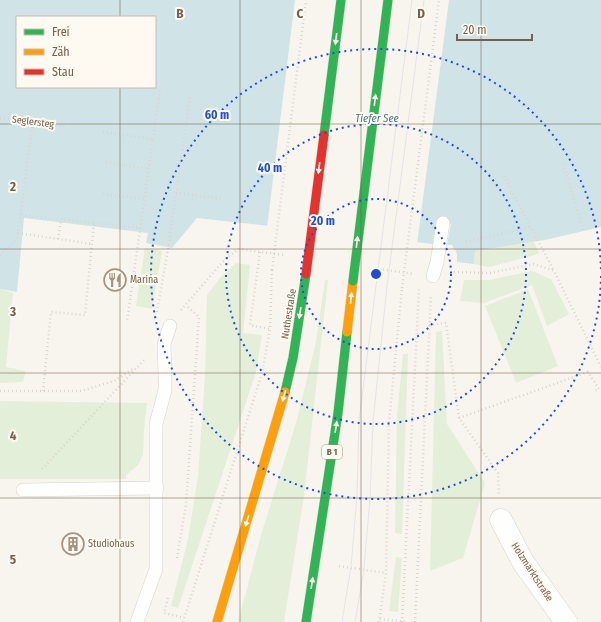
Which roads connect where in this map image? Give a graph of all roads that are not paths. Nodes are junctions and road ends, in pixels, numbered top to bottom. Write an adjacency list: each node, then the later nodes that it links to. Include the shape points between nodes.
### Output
1 (340, 0): 10 (highway, Nuthestraße, one-way to 10, bridge, via 293,358)
2 (388, 0): 11 (highway, B 1, one-way to 2, bridge, via 338,413)
3 (443, 223): 4 (lane)
4 (433, 276)
5 (170, 326): 6 (lane, via 164,344 164,390 156,424)
6 (157, 488): 7 (lane); 9 (lane, via 156,569)
7 (23, 490)
8 (501, 520): 12 (street, Holzmarktstraße, via 523,562)
9 (137, 622)
10 (216, 622)
11 (306, 622)
12 (566, 622)

